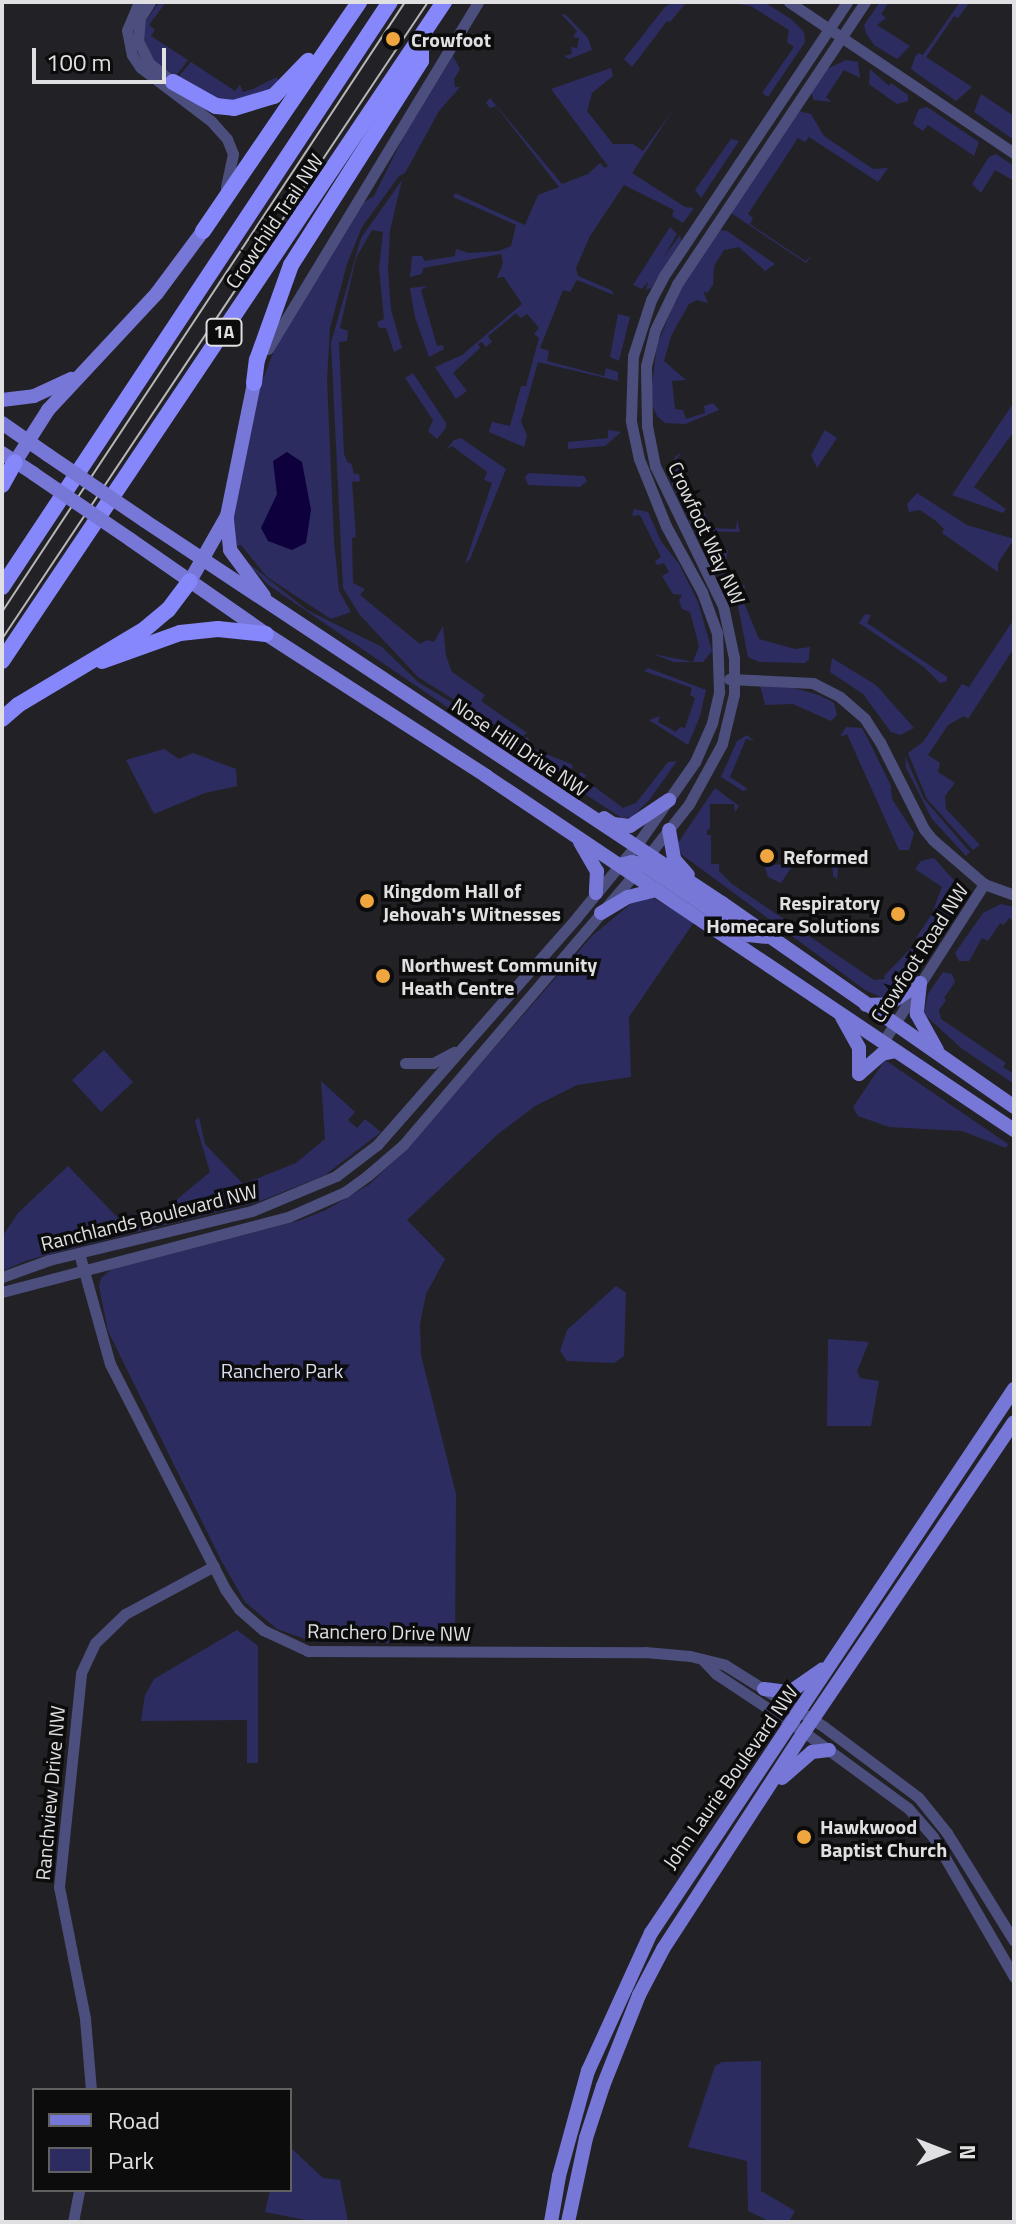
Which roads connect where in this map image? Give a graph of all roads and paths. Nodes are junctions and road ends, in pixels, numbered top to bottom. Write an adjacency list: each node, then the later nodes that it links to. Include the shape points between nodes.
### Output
1 (139, 2): 15 (street, via 127,30 132,55 149,75 211,121 233,154 230,178)
2 (150, 2): 13 (street, via 140,18 138,41 149,63)
3 (359, 2): 13 (highway, via 274,96 253,105 225,107); 15 (highway)
4 (390, 2): 28 (highway, Crowchild Trail NW / 1A)
5 (444, 2): 11 (highway, Crowchild Trail NW / 1A)
6 (478, 2): 19 (street, via 286,315)
7 (789, 2): 10 (street)
8 (847, 2): 10 (street, Crowfoot Way NW)
9 (865, 2): 12 (street, Crowfoot Way NW)
10 (827, 29): 12 (street); 16 (street, Crowfoot Way NW)
11 (421, 37): 19 (highway, via 421,61 291,265 257,360); 31 (highway, Crowchild Trail NW / 1A)
12 (840, 38): 14 (street); 17 (street, Crowfoot Way NW)
13 (173, 82)
14 (1014, 153)
15 (203, 231): 18 (main road, via 157,293)
16 (651, 300): 17 (street); 33 (street, Crowfoot Way NW, via 631,367 635,444 647,484 710,611)
17 (663, 309): 34 (street, Crowfoot Way NW, via 646,366 649,440 663,487 723,606)
18 (85, 370): 20 (main road, via 34,396); 22 (main road, via 48,410)
19 (254, 383): 25 (main road)
20 (2, 400)
21 (2, 423): 22 (main road, Nose Hill Drive NW)
22 (29, 442): 23 (main road); 26 (main road, Nose Hill Drive NW, bridge)
23 (9, 458): 24 (highway); 27 (main road, Nose Hill Drive NW, bridge)
24 (2, 485)
25 (227, 516): 26 (main road); 29 (main road, via 230,550)
26 (205, 559): 27 (main road); 29 (main road, Nose Hill Drive NW)
27 (190, 581): 30 (main road, Nose Hill Drive NW); 32 (highway, via 168,610)
28 (2, 587)
29 (274, 608): 37 (main road, Nose Hill Drive NW)
30 (266, 634): 32 (highway, via 218,629 180,633); 39 (main road, Nose Hill Drive NW)
31 (2, 661)
32 (93, 664): 35 (highway)
33 (721, 679): 34 (street); 36 (street, Crowfoot Way NW, via 704,745)
34 (735, 679): 38 (street, Crowfoot Way NW, via 722,744); 43 (street, via 813,683 840,697 865,719 880,742 924,829)
35 (2, 719)
36 (669, 800): 37 (main road, via 630,826); 40 (street, Crowfoot Way NW)
37 (574, 807): 40 (main road, Nose Hill Drive NW)
38 (669, 830): 42 (street, Crowfoot Way NW); 44 (main road, via 674,859)
39 (575, 835): 41 (main road, Nose Hill Drive NW); 46 (main road, via 597,871)
40 (635, 847): 41 (street, Ranchlands Boulevard NW); 42 (main road, Nose Hill Drive NW)
41 (620, 865): 42 (main road, Nose Hill Drive NW); 46 (street, Ranchlands Boulevard NW)
42 (641, 865): 44 (main road, Nose Hill Drive NW); 45 (main road, Nose Hill Drive NW); 48 (street, Ranchlands Boulevard NW); 49 (main road, via 748,935)
43 (984, 884): 47 (street); 50 (street, Crowfoot Road NW)
44 (695, 885): 49 (main road, Nose Hill Drive NW)
45 (656, 890): 48 (main road, via 628,897); 52 (main road, Nose Hill Drive NW)
46 (596, 893): 54 (street, Ranchlands Boulevard NW)
47 (1014, 895)
48 (601, 913): 61 (street, Ranchlands Boulevard NW, via 403,1145 345,1192 288,1217)
49 (770, 937): 51 (main road, Nose Hill Drive NW)
50 (920, 983): 51 (main road, via 889,1004); 53 (street, Crowfoot Road NW); 56 (main road, via 919,1022)
51 (866, 1005): 53 (main road, Nose Hill Drive NW)
52 (837, 1010): 55 (main road, Nose Hill Drive NW); 55 (main road, via 859,1048 859,1074)
53 (894, 1026): 55 (street, Crowfoot Road NW); 56 (main road, Nose Hill Drive NW)
54 (464, 1045): 57 (street, via 433,1063); 60 (street, Ranchlands Boulevard NW, via 377,1145 336,1176 252,1211)
55 (889, 1047): 59 (main road, Nose Hill Drive NW)
56 (945, 1060): 58 (main road, Nose Hill Drive NW)
57 (405, 1063)
58 (1014, 1107)
59 (1014, 1130)
60 (79, 1253): 61 (street, Ranchero Drive NW); 62 (street, Ranchlands Boulevard NW)
61 (83, 1270): 63 (street, Ranchlands Boulevard NW); 66 (street, Ranchero Drive NW, via 110,1364)
62 (2, 1277)
63 (2, 1292)
64 (1014, 1389): 68 (main road, John Laurie Boulevard NW)
65 (1014, 1422): 70 (main road, John Laurie Boulevard NW)
66 (214, 1566): 67 (street, Ranchero Drive NW, via 247,1617 281,1641 308,1651 645,1652); 77 (street, Ranchview Drive NW, via 125,1614 95,1643 81,1673 59,1887 85,2018)
67 (702, 1659): 69 (street, Ranchero Drive NW, via 725,1665); 70 (street, via 716,1674)
68 (834, 1659): 69 (main road, via 796,1690); 70 (main road, John Laurie Boulevard NW)
69 (764, 1689): 70 (street, Ranchero Drive NW)
70 (802, 1722): 71 (street); 72 (main road, John Laurie Boulevard NW); 73 (street); 80 (main road, John Laurie Boulevard NW, via 677,1890 626,1981 588,2071)
71 (829, 1750): 72 (main road, via 812,1752); 74 (street)
72 (771, 1783): 81 (main road, John Laurie Boulevard NW, via 686,1909 639,1995 586,2138)
73 (918, 1797): 74 (street); 75 (street, via 947,1833)
74 (908, 1808): 76 (street, via 940,1849)
75 (1014, 1941)
76 (1014, 1977)
77 (91, 2088)
78 (79, 2192): 79 (street)
79 (73, 2222)
80 (551, 2222)
81 (568, 2222)

